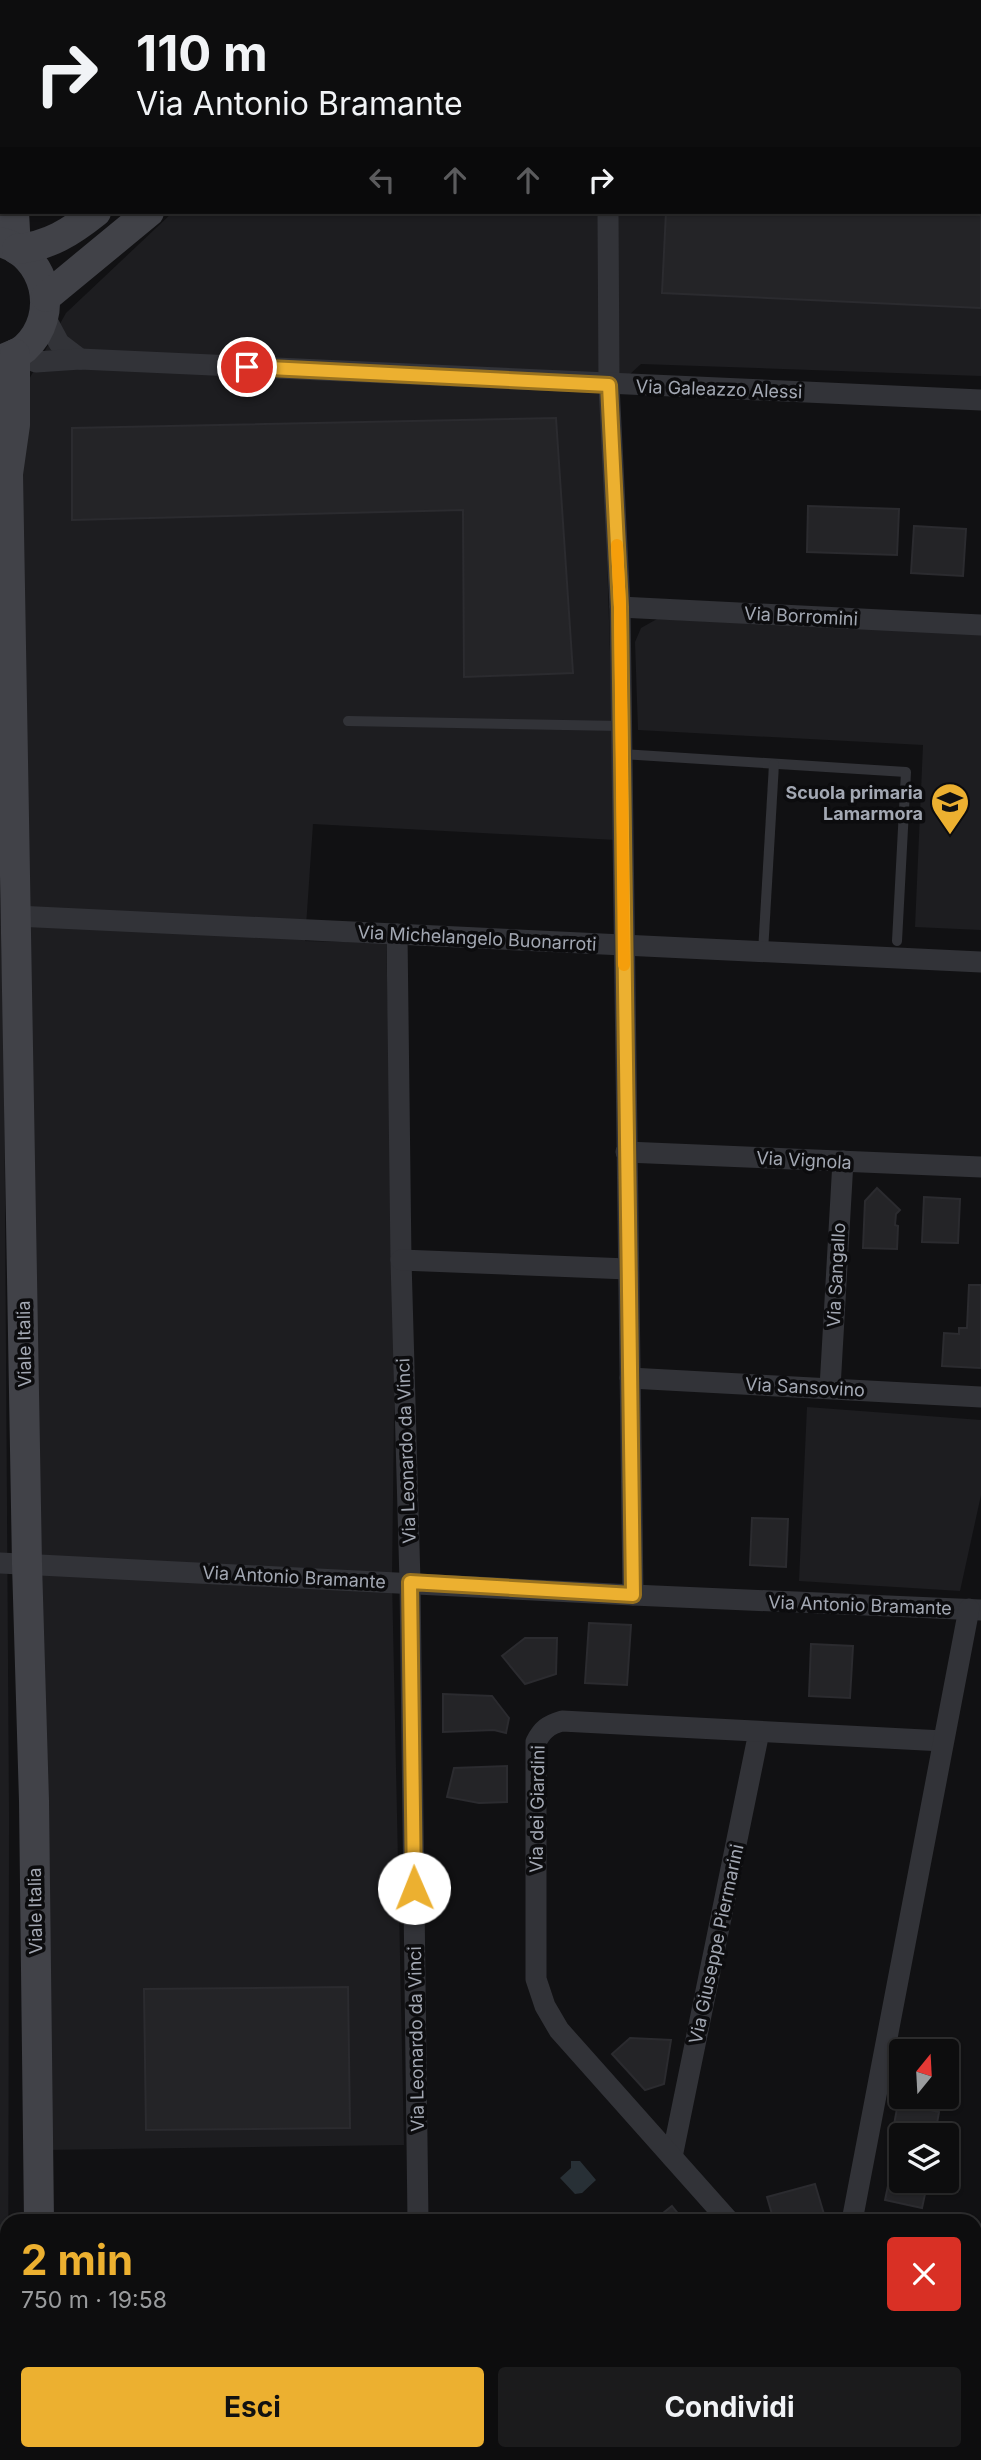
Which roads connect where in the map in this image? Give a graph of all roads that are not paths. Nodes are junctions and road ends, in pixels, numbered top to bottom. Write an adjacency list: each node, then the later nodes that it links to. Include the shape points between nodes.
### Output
1 (13, 214): 5 (street)
2 (93, 214): 5 (street, via 52,242)
3 (147, 214): 6 (street)
4 (608, 214): 9 (street)
5 (11, 247): 6 (street, via 34,264 42,280)
6 (45, 306): 7 (street, via 27,345); 8 (street, via 59,343)
7 (10, 356): 8 (street, Via Galeazzo Alessi, via 36,362); 12 (street, Viale Italia, via 15,425)
8 (80, 359): 9 (street, Via Galeazzo Alessi)
9 (609, 385): 10 (street, Via Galeazzo Alessi); 13 (street)
10 (981, 400)
11 (0, 442): 12 (street, Viale Italia)
12 (8, 474): 19 (street, Viale Italia)
13 (620, 607): 14 (street, Via Borromini); 16 (street)
14 (981, 625)
15 (348, 721): 16 (lane)
16 (621, 726): 17 (street)
17 (622, 754): 18 (lane); 22 (street)
18 (774, 764): 21 (lane, via 906,772); 23 (lane)
19 (16, 916): 20 (street, Via Michelangelo Buonarroti); 27 (street, Viale Italia)
20 (397, 934): 22 (street, Via Michelangelo Buonarroti); 29 (street, Via Leonardo da Vinci)
21 (897, 941)
22 (624, 946): 23 (street, Via Michelangelo Buonarroti); 25 (street)
23 (763, 952): 24 (street, Via Michelangelo Buonarroti)
24 (981, 962)
25 (626, 1152): 26 (street, Via Vignola); 30 (street)
26 (843, 1161): 28 (street, Via Vignola); 32 (street, Via Sangallo)
27 (10, 1167): 34 (street, Viale Italia)
28 (981, 1167)
29 (401, 1260): 30 (street); 35 (street, Via Leonardo da Vinci)
30 (628, 1269): 31 (street)
31 (629, 1378): 32 (street, Via Sansovino); 36 (street)
32 (830, 1388): 33 (street, Via Sansovino)
33 (981, 1397)
34 (13, 1563): 35 (street, Via Antonio Bramante); 41 (street, Viale Italia, via 34,1801)
35 (410, 1582): 36 (street, Via Antonio Bramante); 42 (street, Via Leonardo da Vinci)
36 (633, 1595): 37 (street, Via Antonio Bramante)
37 (975, 1609): 39 (street)
38 (759, 1732): 39 (street, Via dei Giardini); 40 (street, Via Giuseppe Piermarini); 40 (street, Via dei Giardini, via 562,1721 549,1724 536,1742 536,1979 559,2030)
39 (943, 1741): 44 (street)
40 (672, 2157): 43 (street, Via dei Giardini)
41 (39, 2214)
42 (418, 2214)
43 (723, 2214)
44 (853, 2214)

